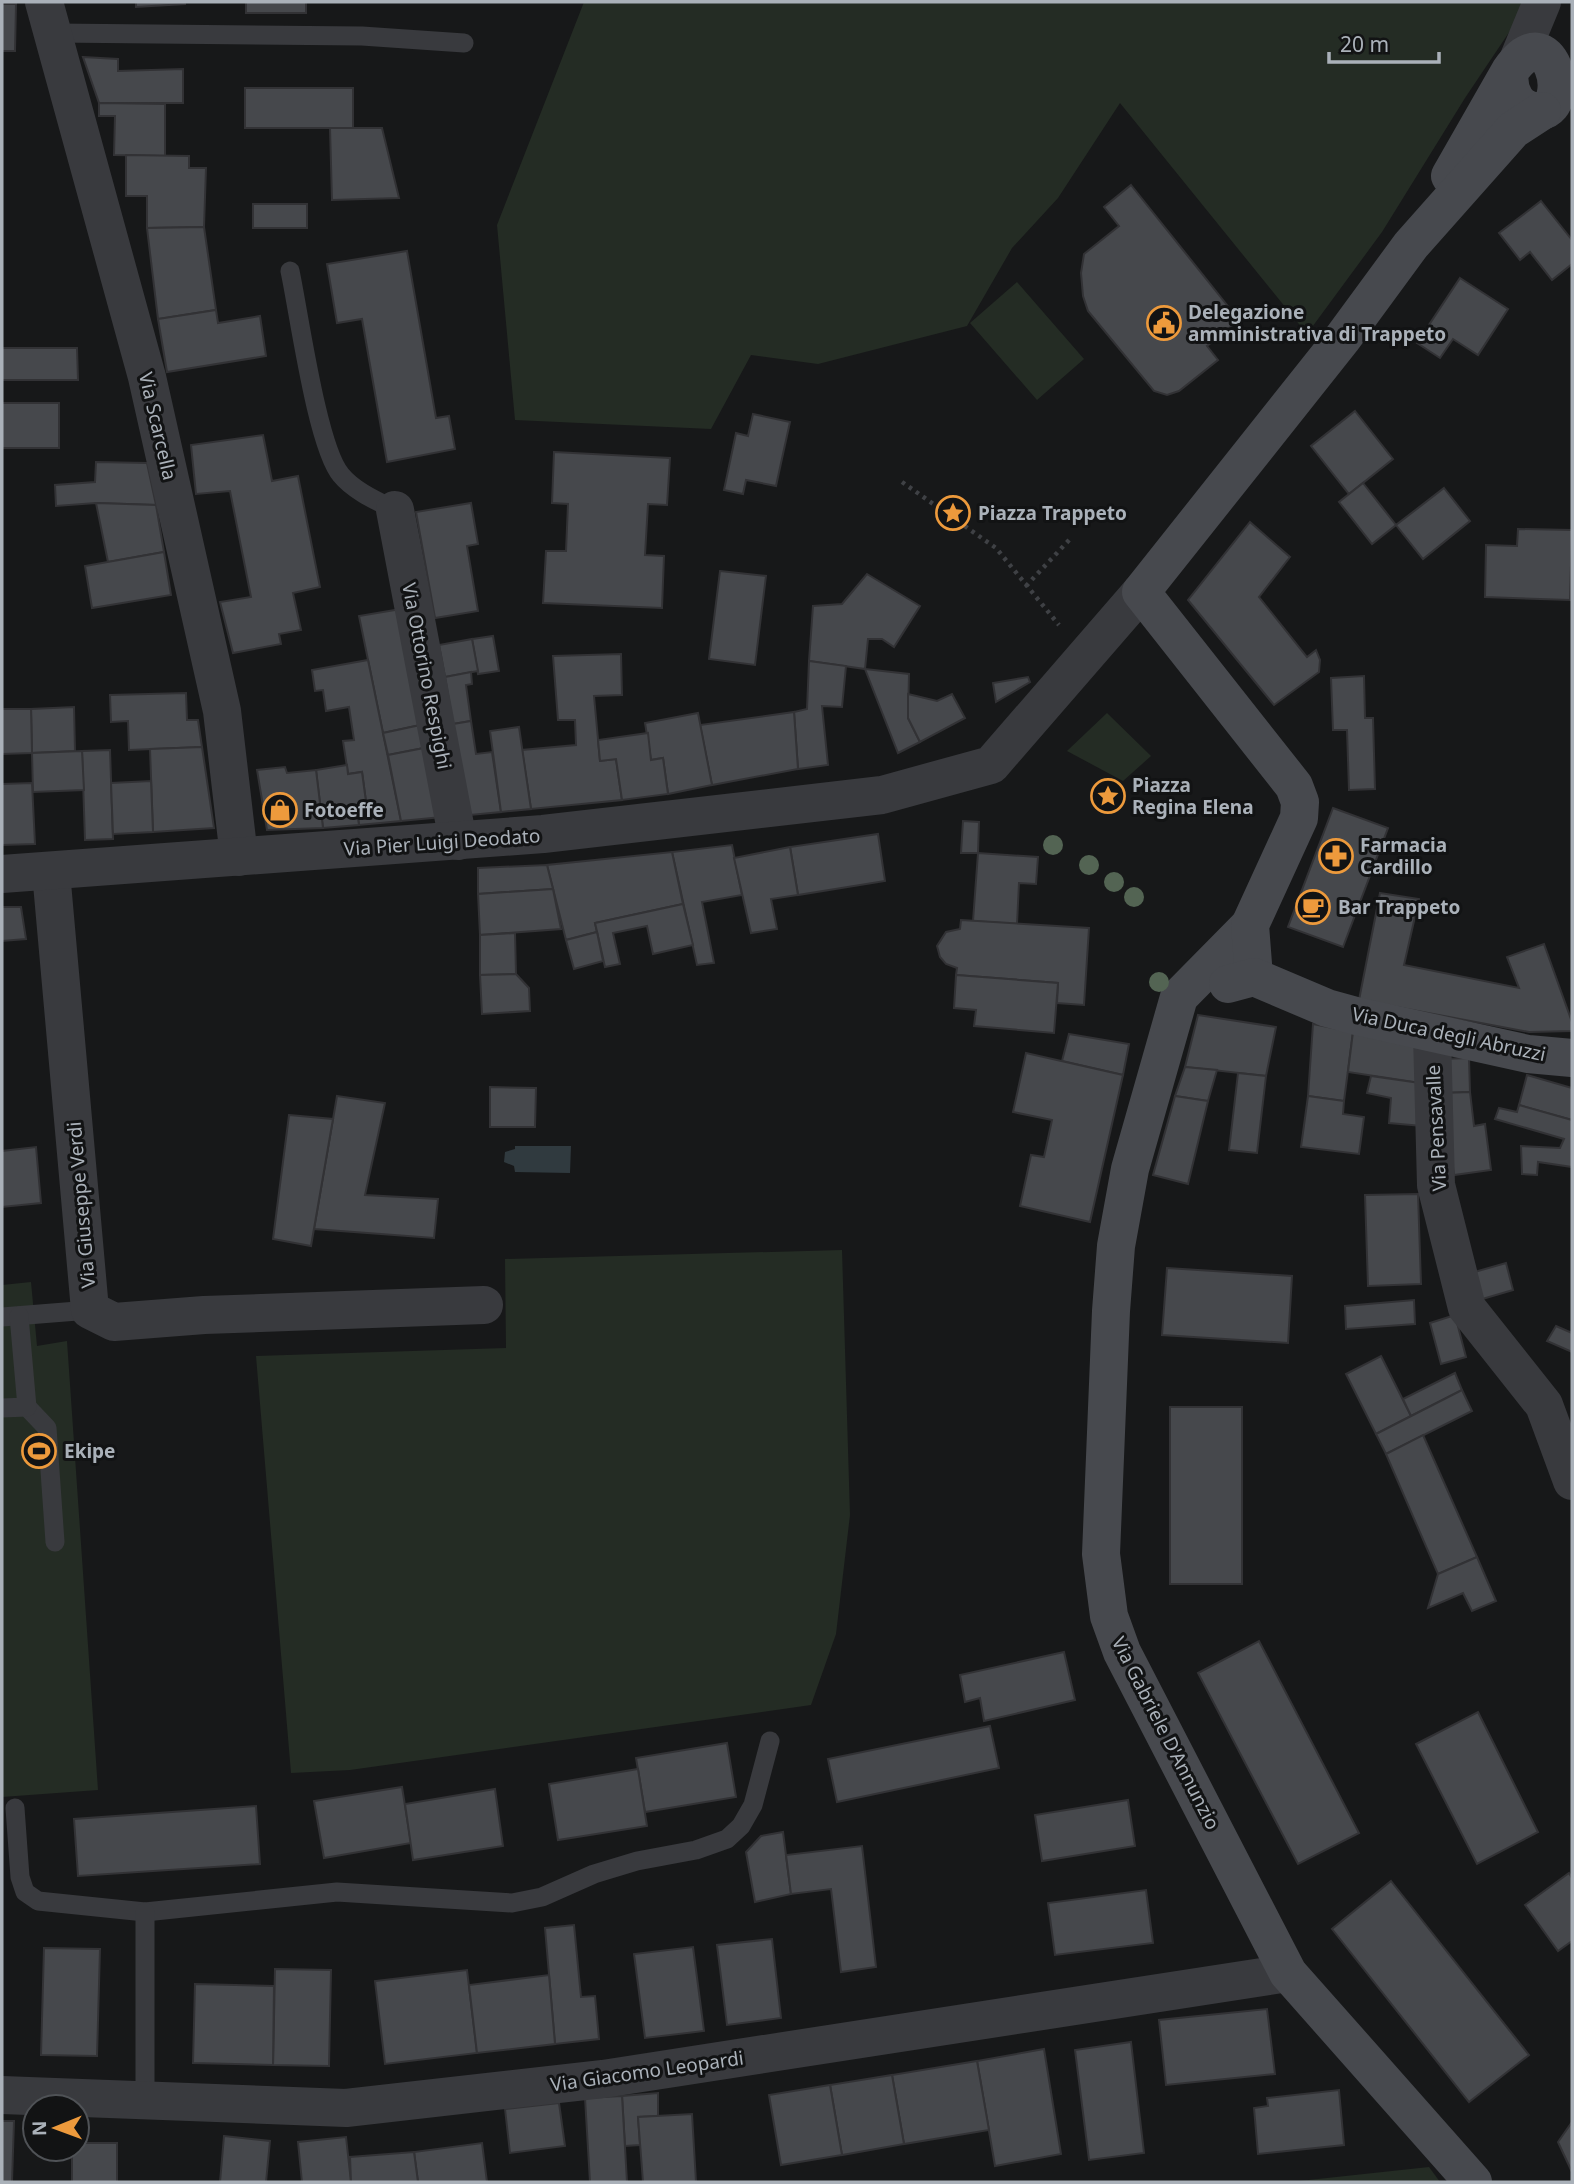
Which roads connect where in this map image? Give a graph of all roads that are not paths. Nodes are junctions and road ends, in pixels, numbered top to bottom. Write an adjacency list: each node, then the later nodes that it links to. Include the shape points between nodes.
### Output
1 (1542, 2): 5 (street)
2 (1559, 2): 5 (street)
3 (49, 18): 4 (lane); 12 (street, Via Scarcella, via 147,377 222,711)
4 (464, 43)
5 (1544, 68): 6 (main road, via 1562,99); 6 (main road, via 1511,95 1530,110); 7 (main road)
6 (1542, 111): 7 (main road, via 1513,130)
7 (1411, 245): 10 (main road)
8 (290, 271): 9 (lane, via 334,465 343,478)
9 (396, 510): 11 (street, Via Ottorino Respighi)
10 (1152, 579): 11 (street, Via Pier Luigi Deodato, via 991,765 881,795); 15 (main road, via 1294,786 1300,802 1299,818)
11 (458, 841): 12 (street, Via Pier Luigi Deodato)
12 (239, 857): 13 (street, Via Pier Luigi Deodato)
13 (51, 872): 14 (street, Via Pier Luigi Deodato); 21 (street, Via Giuseppe Verdi)
14 (2, 874)
15 (1250, 925): 16 (main road); 17 (main road)
16 (1254, 977): 17 (main road); 18 (main road, Via Duca degli Abruzzi, via 1327,1008)
17 (1179, 997): 30 (main road, Via Gabriele D'Annunzio, via 1130,1169 1116,1246 1101,1555 1109,1616 1122,1652)
18 (1432, 1034): 19 (main road, Via Duca degli Abruzzi); 25 (street, Via Pensavalle, via 1436,1185 1467,1308 1544,1405)
19 (1572, 1058)
20 (484, 1305): 21 (street, Via Giuseppe Verdi, via 114,1322)
21 (90, 1310): 22 (lane)
22 (10, 1316): 23 (lane)
23 (27, 1407): 24 (lane); 26 (lane, via 47,1428)
24 (2, 1408)
25 (1572, 1480)
26 (55, 1542)
27 (770, 1741): 29 (lane, via 753,1805 727,1839 594,1874 542,1897 512,1903 337,1892)
28 (15, 1808): 29 (lane, via 25,1892 38,1901)
29 (145, 1912): 32 (lane)
30 (1288, 1973): 32 (street, Via Giacomo Leopardi, via 603,2079 346,2108); 33 (main road, Via Gabriele D'Annunzio)
31 (2, 2095): 32 (street, Via Giacomo Leopardi)
32 (145, 2100)
33 (1473, 2182)

